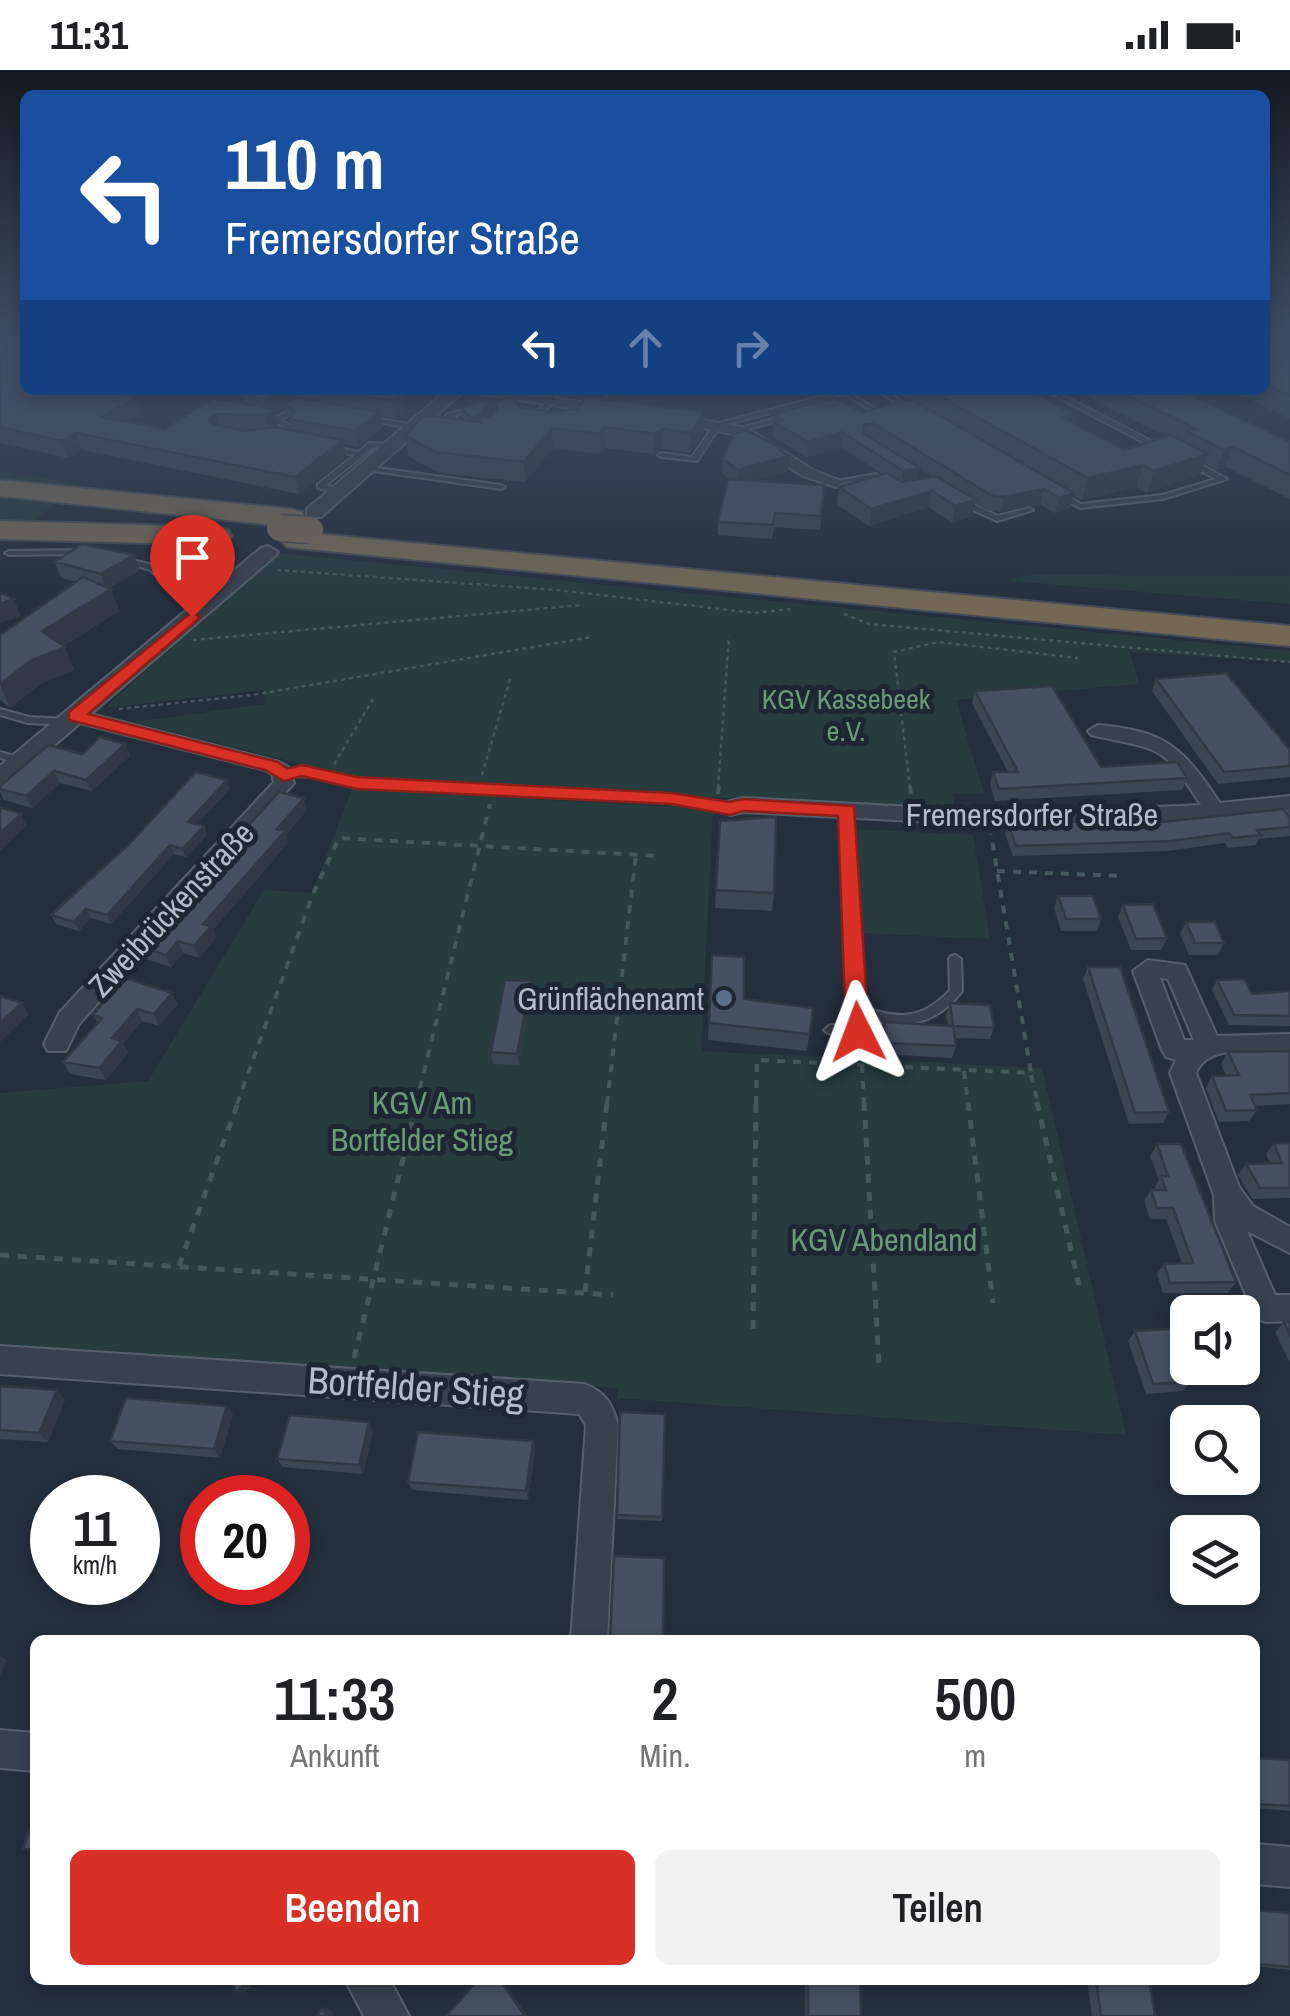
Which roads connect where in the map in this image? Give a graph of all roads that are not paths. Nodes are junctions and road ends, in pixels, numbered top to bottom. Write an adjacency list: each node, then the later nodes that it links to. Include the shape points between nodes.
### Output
1 (285, 433): 6 (lane)
2 (407, 433): 12 (street)
3 (712, 433): 11 (lane)
4 (742, 433): 15 (street)
5 (1131, 433): 17 (lane, via 1222,479 1163,497 1080,506)
6 (278, 438): 7 (lane); 8 (lane)
7 (263, 441)
8 (294, 441)
9 (311, 444): 12 (lane)
10 (662, 455): 11 (lane)
11 (694, 459): 13 (lane)
12 (364, 461): 16 (lane); 25 (street)
13 (706, 461)
14 (0, 478): 22 (highway)
15 (836, 482): 19 (lane, via 875,476)
16 (501, 487)
17 (1046, 487)
18 (0, 488): 22 (highway)
19 (900, 493)
20 (952, 496): 23 (lane, via 992,518)
21 (0, 500): 25 (highway)
22 (144, 501): 25 (highway)
23 (1029, 510)
24 (0, 513): 25 (highway)
25 (291, 535): 26 (highway); 29 (street); 30 (highway, via 601,556); 33 (highway, via 803,600 892,600)
26 (4, 542): 27 (lane)
27 (96, 554)
28 (111, 556): 29 (lane)
29 (221, 592): 35 (street)
30 (978, 593): 31 (highway); 32 (highway)
31 (1290, 612)
32 (1290, 623)
33 (1290, 636)
34 (0, 712): 35 (lane, via 28,720)
35 (72, 719): 37 (street); 38 (street, via 272,766)
36 (1098, 730): 43 (street, Fremersdorfer Straße, via 1162,742)
37 (11, 758): 39 (street)
38 (284, 775): 41 (lane, via 302,771 357,783); 47 (street, Zweibrückenstraße, via 278,792 69,1020)
39 (0, 779)
40 (1290, 803): 43 (street, Fremersdorfer Straße)
41 (723, 806): 42 (street, Fremersdorfer Straße)
42 (848, 810): 43 (street, Fremersdorfer Straße, via 1026,820); 45 (lane)
43 (1215, 810)
44 (955, 959): 45 (lane, via 956,992 930,1016 908,1023)
45 (857, 1010): 46 (lane, via 858,1032)
46 (830, 1030)
47 (57, 1044)
48 (1290, 1044): 49 (street, via 1201,1048 1185,1061 1183,1073)
49 (1228, 1193): 50 (street, via 1243,1214); 51 (street, via 1229,1221 1266,1310)
50 (1290, 1241)
51 (1290, 1308)
52 (0, 1360): 53 (street, Bortfelder Stieg, via 585,1399 598,1409 602,1425)
53 (588, 1635)
54 (0, 1749): 55 (street)
55 (30, 1752)
56 (1260, 1865): 57 (street)
57 (1290, 1868)
58 (369, 1985): 59 (street)
59 (388, 2016)

